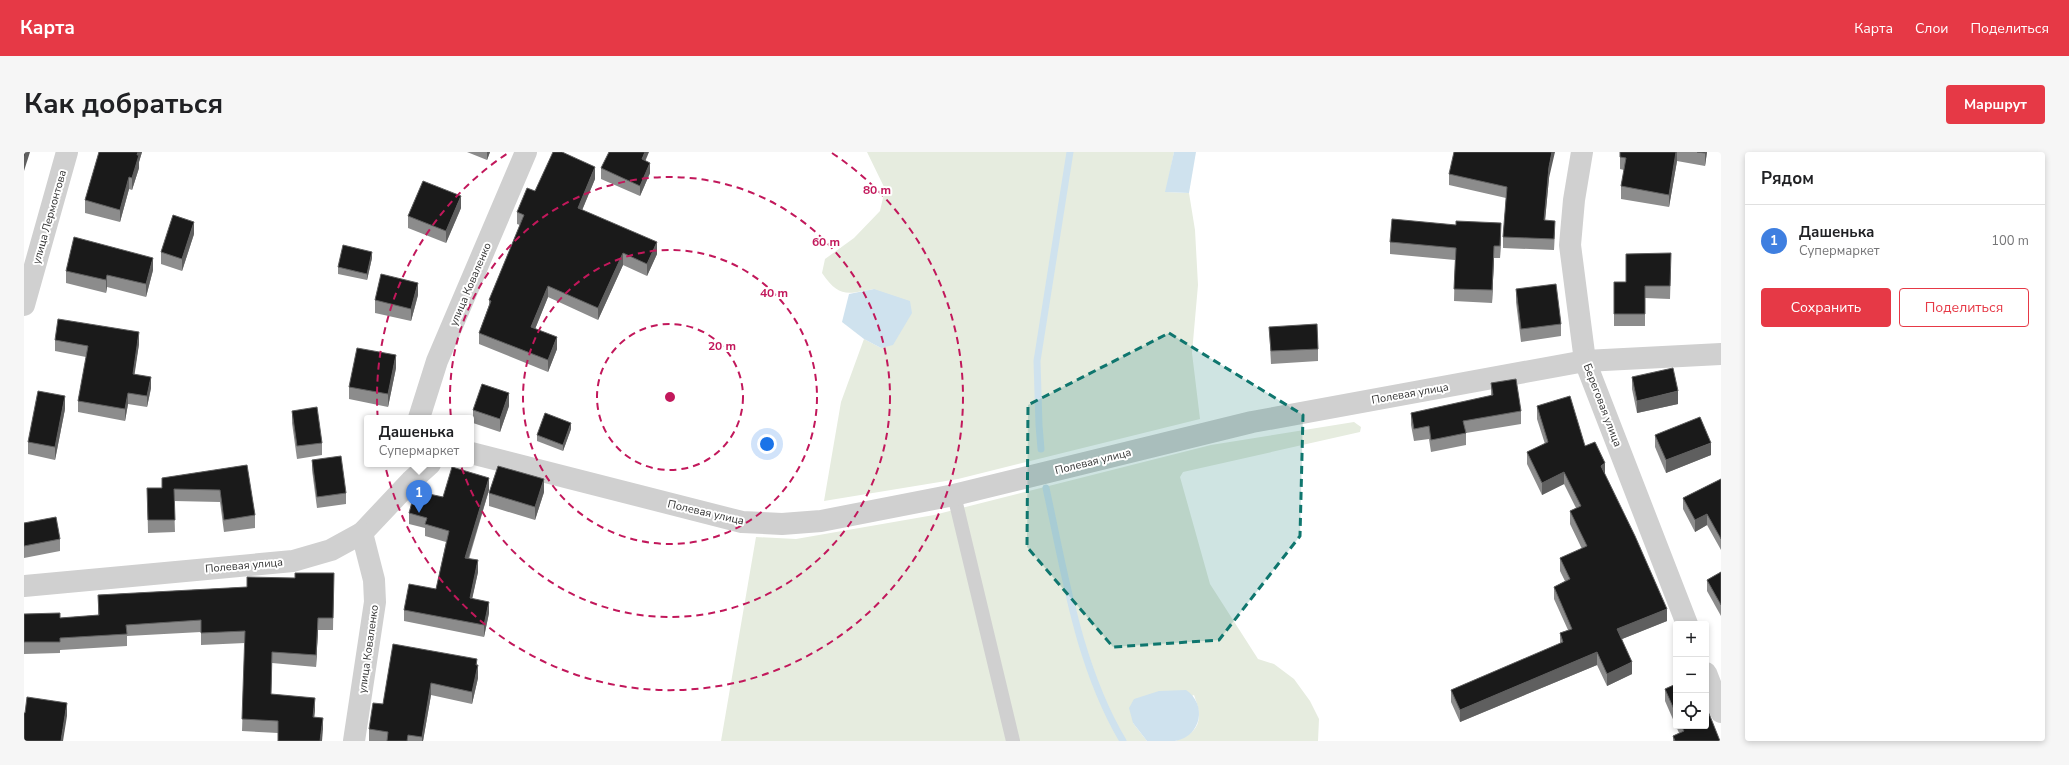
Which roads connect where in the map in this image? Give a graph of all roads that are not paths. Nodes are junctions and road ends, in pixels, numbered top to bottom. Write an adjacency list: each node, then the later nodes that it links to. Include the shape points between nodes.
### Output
1 (67, 152): 4 (street, улица Лермонтова)
2 (526, 152): 7 (street, улица Коваленко, via 437,361)
3 (1582, 152): 6 (street, Береговая улица, via 1570,245)
4 (24, 305)
5 (1721, 354): 6 (street, Полевая улица)
6 (1585, 361): 10 (street, Полевая улица, via 1252,422); 13 (street, Береговая улица)
7 (420, 415)
8 (474, 454): 10 (street, Полевая улица, via 742,522 782,524 822,521)
9 (422, 467): 11 (street, Полевая улица)
10 (954, 495): 17 (lane)
11 (362, 534): 12 (street, Полевая улица, via 331,550 293,561); 16 (street, улица Коваленко, via 374,580 375,602)
12 (24, 586)
13 (1686, 621)
14 (1709, 681): 15 (street)
15 (1721, 712)
16 (354, 741)
17 (1013, 741)

